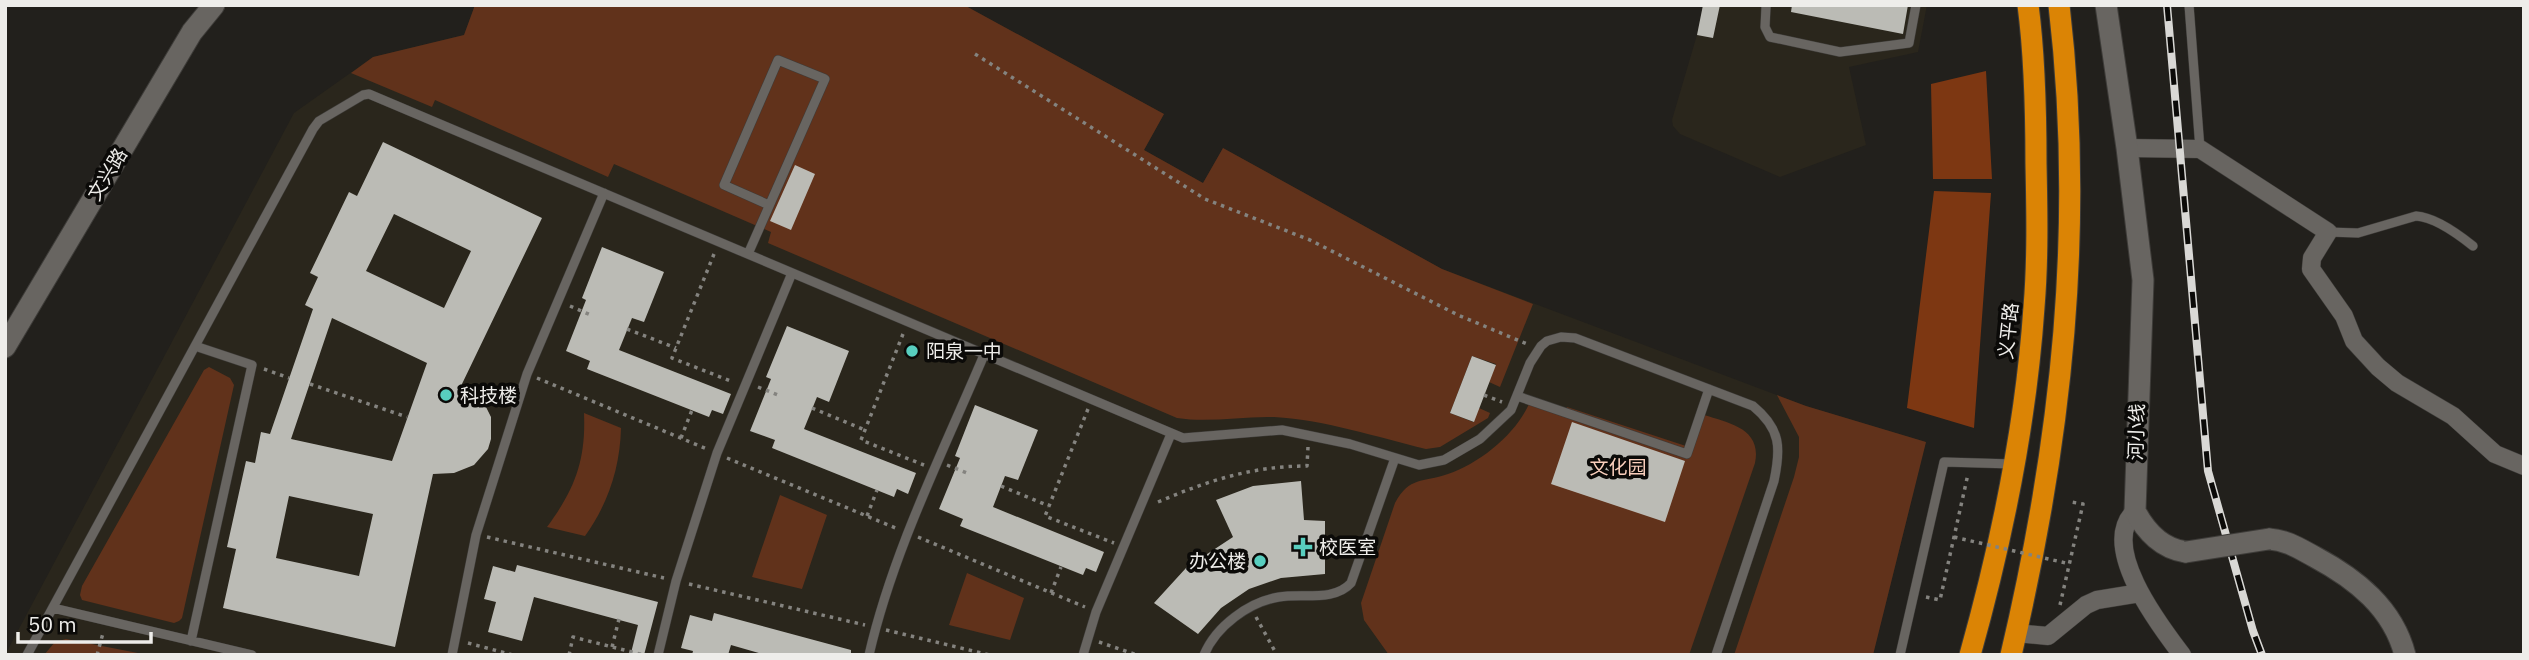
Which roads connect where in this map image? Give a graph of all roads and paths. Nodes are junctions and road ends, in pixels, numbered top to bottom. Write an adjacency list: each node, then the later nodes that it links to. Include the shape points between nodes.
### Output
1 (214, 5): 23 (street, 文兴路, via 192,32)
2 (1916, 5): 6 (lane, via 1909,43 1840,52 1769,37)
3 (2028, 5): 45 (highway, 义平路, via 2036,89 2037,237 2034,307)
4 (2059, 5): 74 (highway, via 2069,110 2067,313 2039,522)
5 (2189, 5): 10 (lane)
6 (1766, 7)
7 (2105, 8): 9 (street, 河小线)
8 (975, 54): 25 (path, via 1212,202 1310,240 1458,316)
9 (2127, 148): 10 (street); 55 (street, 河小线, via 2144,297)
10 (2200, 149): 13 (street)
11 (604, 193): 14 (lane); 18 (lane); 22 (lane, via 363,94 313,129)
12 (769, 205): 12 (lane, via 824,79 778,60 724,185); 16 (lane)
13 (2328, 232): 15 (lane, via 2358,233 2422,216); 47 (street, via 2312,258 2311,269 2344,316 2354,341 2398,383 2453,416 2495,454)
14 (719, 242): 16 (lane); 24 (path)
15 (2473, 246)
16 (748, 254): 17 (lane)
17 (792, 273): 20 (lane); 31 (lane)
18 (558, 301): 19 (path); 28 (lane)
19 (593, 316)
20 (908, 323): 26 (lane); 39 (path)
21 (628, 329): 24 (path)
22 (195, 346): 27 (lane); 68 (lane)
23 (5, 347)
24 (676, 348): 31 (path, via 672,358)
25 (1538, 349): 32 (lane, via 1554,338 1575,338); 34 (lane)
26 (984, 355): 35 (lane); 46 (lane)
27 (252, 365): 29 (path); 76 (lane)
28 (527, 374): 42 (path); 58 (lane)
29 (289, 378)
30 (310, 384): 38 (path)
31 (746, 385): 33 (path); 43 (lane)
32 (1709, 389): 34 (lane, via 1687,454); 93 (lane, via 1753,406 1775,432 1779,446 1774,481)
33 (778, 395)
34 (1517, 396): 44 (lane, via 1504,418 1461,452 1419,465)
35 (1091, 400): 40 (lane); 53 (path)
36 (812, 408): 39 (path)
37 (692, 410): 42 (path)
38 (407, 417)
39 (865, 430): 46 (path, via 861,440)
40 (1171, 435): 41 (lane, via 1183,438 1267,430); 54 (lane)
41 (1309, 435): 44 (lane); 54 (path, via 1307,466 1274,466 1206,482)
42 (681, 438): 43 (path)
43 (717, 453): 56 (path); 63 (lane)
44 (1395, 458): 67 (lane, via 1351,583 1333,594 1278,597)
45 (2015, 464): 66 (lane, via 1944,462); 95 (highway, 义平路, via 1992,577)
46 (937, 465): 48 (path); 57 (lane)
47 (2524, 466)
48 (967, 473)
49 (1001, 486): 53 (path)
50 (877, 490): 56 (path)
51 (1965, 490): 59 (path)
52 (2071, 502): 61 (path, via 2083,505)
53 (1049, 506): 60 (path, via 1045,516)
54 (1140, 510): 60 (lane)
55 (2135, 511): 65 (street, via 2126,522 2124,539); 98 (street, bridge, via 2160,542 2186,552 2269,538 2289,543 2365,590 2393,622)
56 (867, 516): 57 (path)
57 (909, 533): 64 (path); 73 (lane)
58 (476, 534): 63 (path); 77 (lane)
59 (1954, 537): 61 (path, bridge); 66 (path, via 1940,600)
60 (1124, 547): 69 (lane)
61 (2070, 564): 70 (path)
62 (1061, 567): 64 (path)
63 (676, 581): 73 (path); 86 (lane)
64 (1051, 593): 69 (path)
65 (2140, 593): 74 (street, via 2096,600 2048,636); 97 (street, via 2154,620)
66 (1914, 594): 94 (lane)
67 (1250, 607): 91 (lane, via 1218,632); 92 (path)
68 (53, 608): 72 (lane); 79 (lane)
69 (1097, 612): 75 (lane)
70 (2059, 612)
71 (619, 619): 78 (path)
72 (108, 621): 76 (lane); 80 (path)
73 (875, 628): 87 (lane); 88 (path)
74 (2016, 633): 96 (highway)
75 (1088, 639): 89 (lane); 90 (path)
76 (191, 640): 81 (lane)
77 (455, 640): 82 (lane); 83 (path)
78 (612, 647): 84 (path, via 573,637); 85 (path)
79 (27, 655)
80 (97, 655)
81 (252, 655)
82 (452, 655)
83 (513, 655)
84 (569, 655)
85 (644, 655)
86 (658, 655)
87 (869, 655)
88 (990, 655)
89 (1083, 655)
90 (1137, 655)
91 (1204, 655)
92 (1277, 655)
93 (1716, 655)
94 (1900, 655)
95 (1970, 655)
96 (2011, 655)
97 (2182, 655)
98 (2406, 655)

